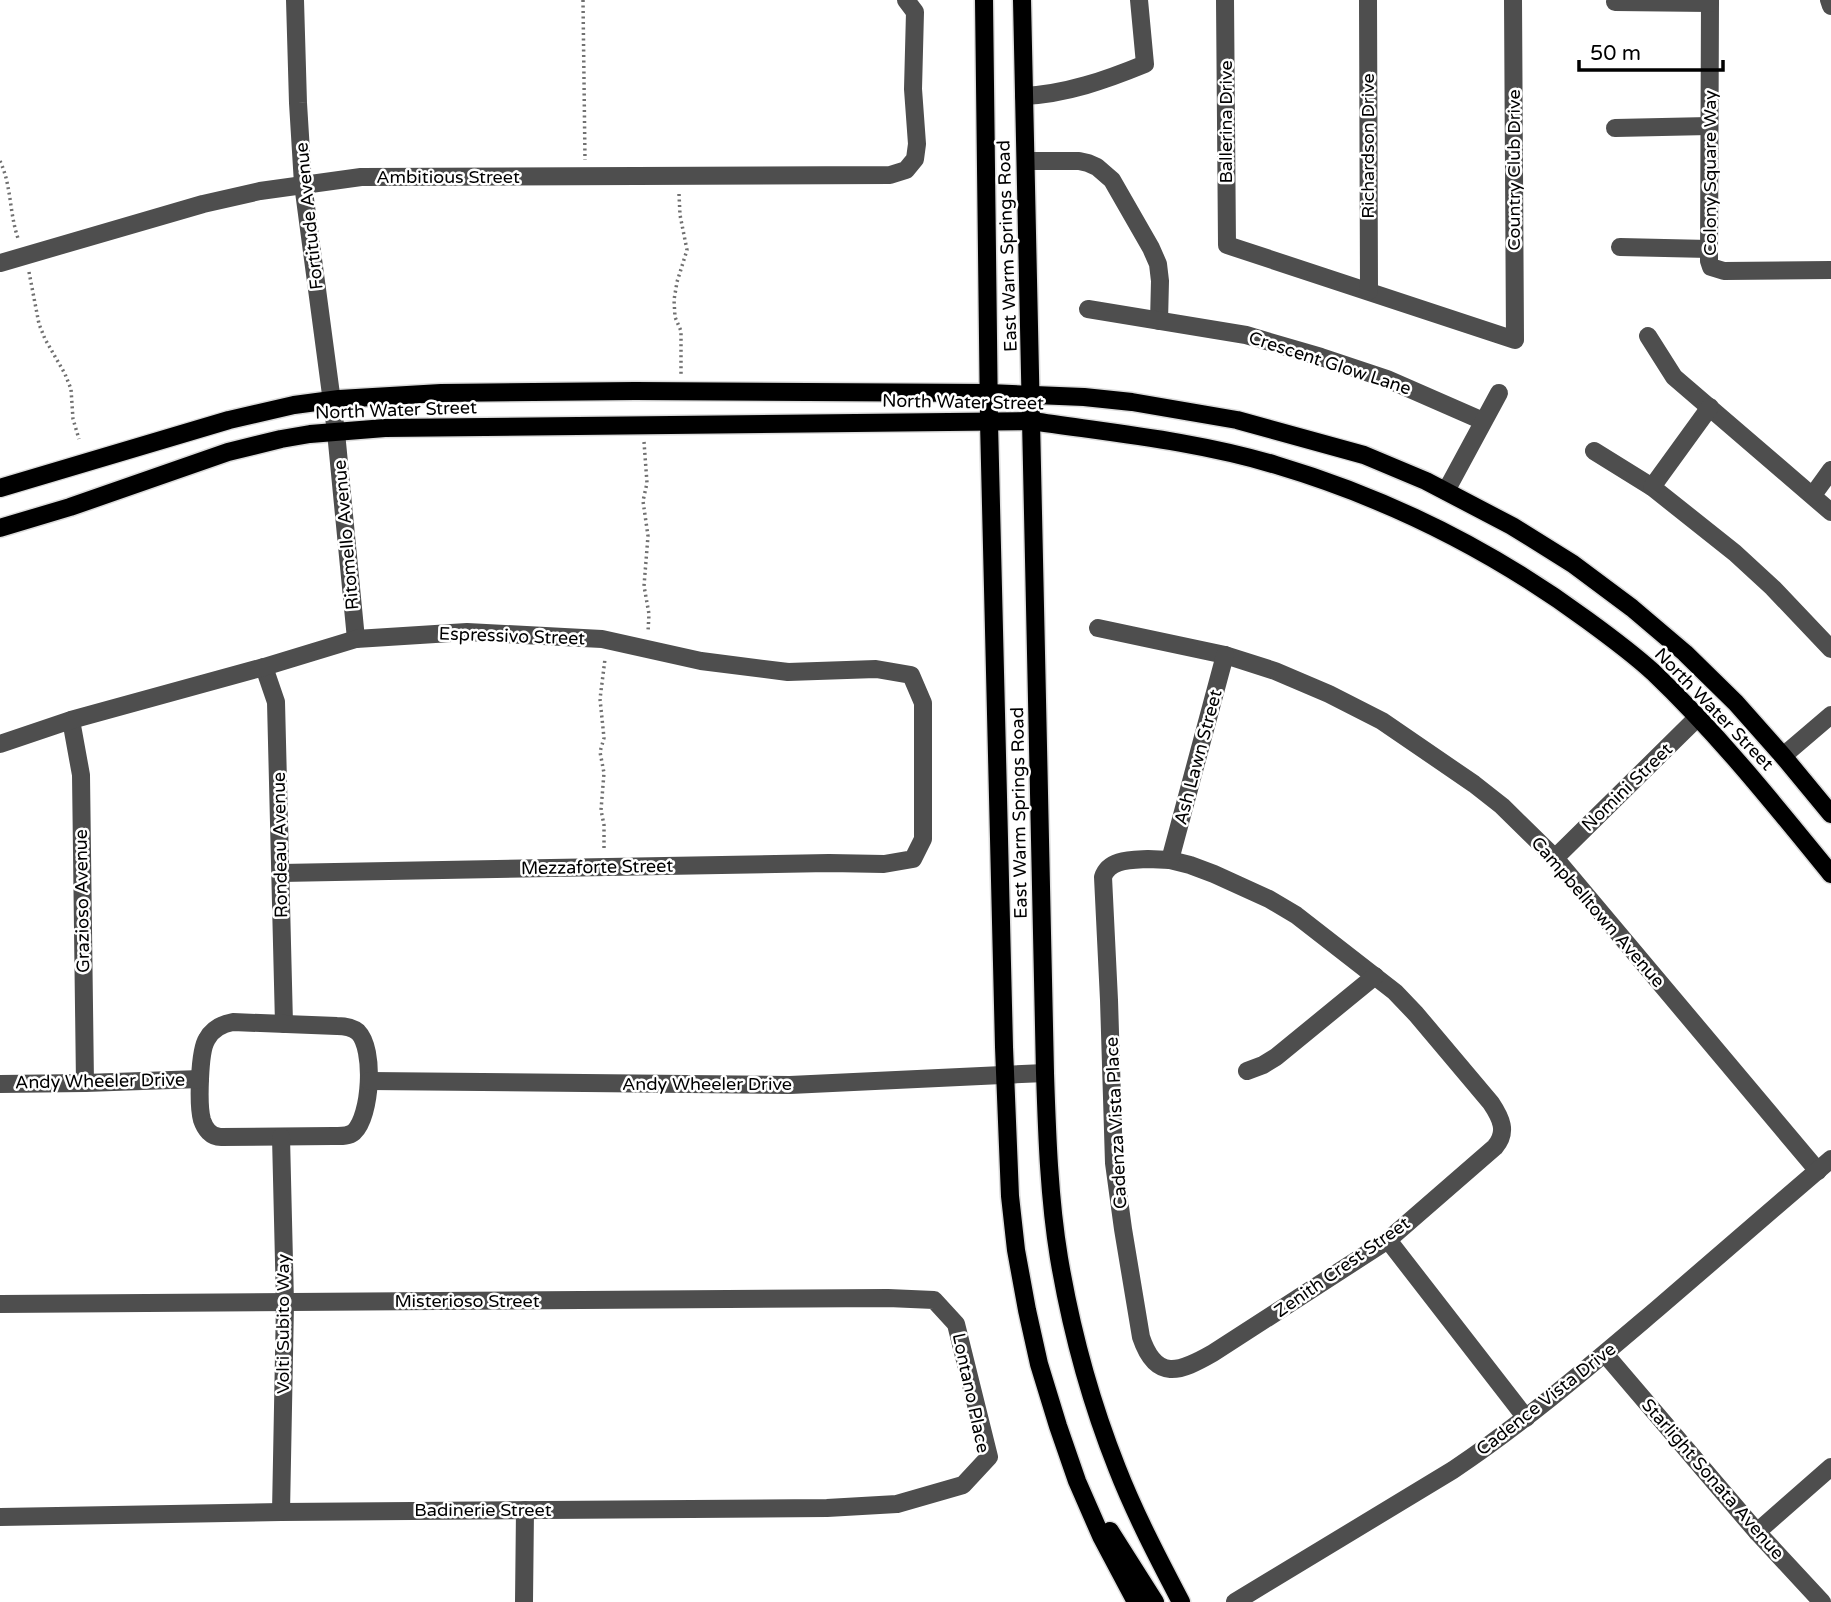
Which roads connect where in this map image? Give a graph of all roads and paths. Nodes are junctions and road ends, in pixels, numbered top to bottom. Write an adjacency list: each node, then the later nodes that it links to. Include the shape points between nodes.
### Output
1 (295, 0): 21 (street, Fortitude Avenue)
2 (583, 0): 19 (path)
3 (984, 0): 32 (main road, East Warm Springs Road)
4 (1022, 0): 14 (main road, East Warm Springs Road)
5 (1139, 0): 14 (street, via 1145,64 1083,86)
6 (1225, 0): 27 (street, Ballerina Drive, via 1227,245)
7 (1368, 0): 27 (street, Richardson Drive)
8 (1513, 0): 27 (street, Country Club Drive, via 1514,340)
9 (1829, 0): 13 (street)
10 (907, 1): 20 (street, Ambitious Street, via 915,12 917,144 915,159 906,170 872,176)
11 (1615, 2): 12 (street)
12 (1710, 2): 15 (street, Colony Square Way)
13 (1831, 6)
14 (1024, 96): 18 (main road, East Warm Springs Road)
15 (1709, 126): 16 (street); 23 (street, Colony Square Way)
16 (1615, 128)
17 (0, 161): 24 (path)
18 (1026, 161): 29 (street, via 1079,161 1097,167 1112,180 1158,264); 34 (main road, East Warm Springs Road)
19 (585, 176): 20 (street, Ambitious Street); 21 (street, Ambitious Street, via 361,177)
20 (680, 176): 31 (path, via 678,201 687,250 674,300 681,331)
21 (303, 184): 24 (street, Ambitious Street, via 203,204); 35 (street, Fortitude Avenue)
22 (1620, 247): 23 (street)
23 (1709, 249): 26 (street, Colony Square Way, via 1711,267 1724,271)
24 (24, 256): 25 (street, Ambitious Street); 42 (path, via 39,324 71,389)
25 (0, 263)
26 (1831, 271)
27 (1369, 291)
28 (1088, 309): 29 (street, Crescent Glow Lane)
29 (1159, 321): 38 (street, Crescent Glow Lane, via 1246,335 1321,357 1397,383)
30 (1648, 336): 36 (street, via 1674,377)
31 (681, 392): 32 (main road, North Water Street); 35 (main road, North Water Street, via 442,393)
32 (989, 393): 34 (main road, North Water Street); 39 (main road, East Warm Springs Road)
33 (1499, 393): 38 (street)
34 (1032, 395): 37 (main road, East Warm Springs Road); 47 (main road, North Water Street, via 1132,402 1237,420 1364,455)
35 (332, 400): 41 (street, Fortitude Avenue); 46 (main road, North Water Street, via 229,420)
36 (1710, 407): 45 (street); 48 (street)
37 (1032, 421): 39 (main road, North Water Street); 59 (main road, North Water Street, via 1179,443 1274,464 1404,513 1460,540 1560,600 1642,663); 73 (main road, East Warm Springs Road)
38 (1483, 421): 47 (street)
39 (989, 422): 40 (main road, North Water Street); 74 (main road, East Warm Springs Road)
40 (643, 426): 41 (main road, North Water Street); 54 (path)
41 (336, 432): 50 (main road, North Water Street, via 228,452); 52 (street, Ritomello Avenue)
42 (79, 439)
43 (1594, 451): 45 (street)
44 (1831, 470): 48 (street)
45 (1651, 487): 55 (street, via 1735,553)
46 (0, 488)
47 (1447, 491): 62 (main road, North Water Street, via 1512,526 1632,608 1702,669)
48 (1813, 495): 49 (street)
49 (1831, 512)
50 (0, 528)
51 (1098, 628): 56 (street, Campbelltown Avenue)
52 (355, 639): 53 (street, Espressivo Street, via 467,632); 57 (street, Espressivo Street)
53 (601, 639): 54 (street, Espressivo Street); 67 (path, via 605,659 600,699)
54 (647, 649): 65 (street, Espressivo Street, via 788,672 876,669 911,675 923,703 923,839)
55 (1831, 649)
56 (1225, 654): 64 (street, Campbelltown Avenue, via 1329,694 1382,721 1474,783); 66 (street, Ash Lawn Street)
57 (264, 667): 60 (street, Espressivo Street); 68 (street, Rondeau Avenue, via 276,702)
58 (1831, 715): 62 (street)
59 (1698, 717): 64 (street, Nomini Street); 69 (main road, North Water Street)
60 (71, 720): 61 (street, Espressivo Street); 77 (street, Grazioso Avenue, via 81,775)
61 (0, 744)
62 (1783, 756): 63 (main road, North Water Street)
63 (1831, 814)
64 (1555, 858): 80 (street, Campbelltown Avenue)
65 (913, 859): 67 (street, Mezzaforte Street, via 884,864)
66 (1170, 860): 70 (street, via 1214,874 1282,906); 86 (street, Cadenza Vista Place, via 1116,863 1105,870 1102,884 1116,1178 1141,1337 1147,1353)
67 (604, 867): 68 (street, Mezzaforte Street)
68 (281, 873): 71 (street, Rondeau Avenue)
69 (1831, 874)
70 (1375, 976): 72 (street, via 1276,1057); 81 (street, Zenith Crest Street, via 1416,1014 1491,1103 1503,1133 1498,1144)
71 (284, 1024): 75 (street, Andy Wheeler Drive, via 221,1024 205,1041); 76 (street, Andy Wheeler Drive, via 356,1030 368,1053)
72 (1247, 1071)
73 (1045, 1073): 74 (street, Andy Wheeler Drive); 98 (main road, East Warm Springs Road, via 1051,1191 1074,1334 1116,1466)
74 (1004, 1076): 76 (street, Andy Wheeler Drive, via 790,1085); 89 (main road, East Warm Springs Road, via 1010,1196 1022,1286 1039,1364)
75 (200, 1079): 77 (street, Andy Wheeler Drive); 79 (street, Andy Wheeler Drive, via 201,1118 215,1137)
76 (369, 1081): 79 (street, Andy Wheeler Drive, via 367,1102 355,1131)
77 (85, 1083): 78 (street, Andy Wheeler Drive)
78 (0, 1084)
79 (281, 1137): 83 (street, Volti Subito Way)
80 (1824, 1165): 85 (street, Cadence Vista Drive)
81 (1388, 1240): 86 (street, Zenith Crest Street, via 1195,1364); 87 (street)
82 (934, 1300): 83 (street, Misterioso Street); 90 (street, Lontano Place, via 956,1324 989,1457)
83 (285, 1303): 84 (street, Misterioso Street); 92 (street, Volti Subito Way)
84 (0, 1304)
85 (1605, 1354): 87 (street, Cadence Vista Drive); 94 (street, Starlight Sonata Avenue)
86 (1162, 1367)
87 (1527, 1418): 99 (street, Cadence Vista Drive, via 1453,1471)
88 (1831, 1467): 94 (street)
89 (1077, 1481): 96 (main road, East Warm Springs Road); 97 (main road)
90 (963, 1485): 91 (street, Badinerie Street, via 897,1504 827,1508)
91 (525, 1510): 92 (street, Badinerie Street); 95 (street)
92 (281, 1512): 93 (street, Badinerie Street)
93 (0, 1517)
94 (1757, 1532): 100 (street, Starlight Sonata Avenue)
95 (524, 1602)
96 (1136, 1602)
97 (1155, 1602)
98 (1181, 1602)
99 (1235, 1602)
100 (1822, 1602)

